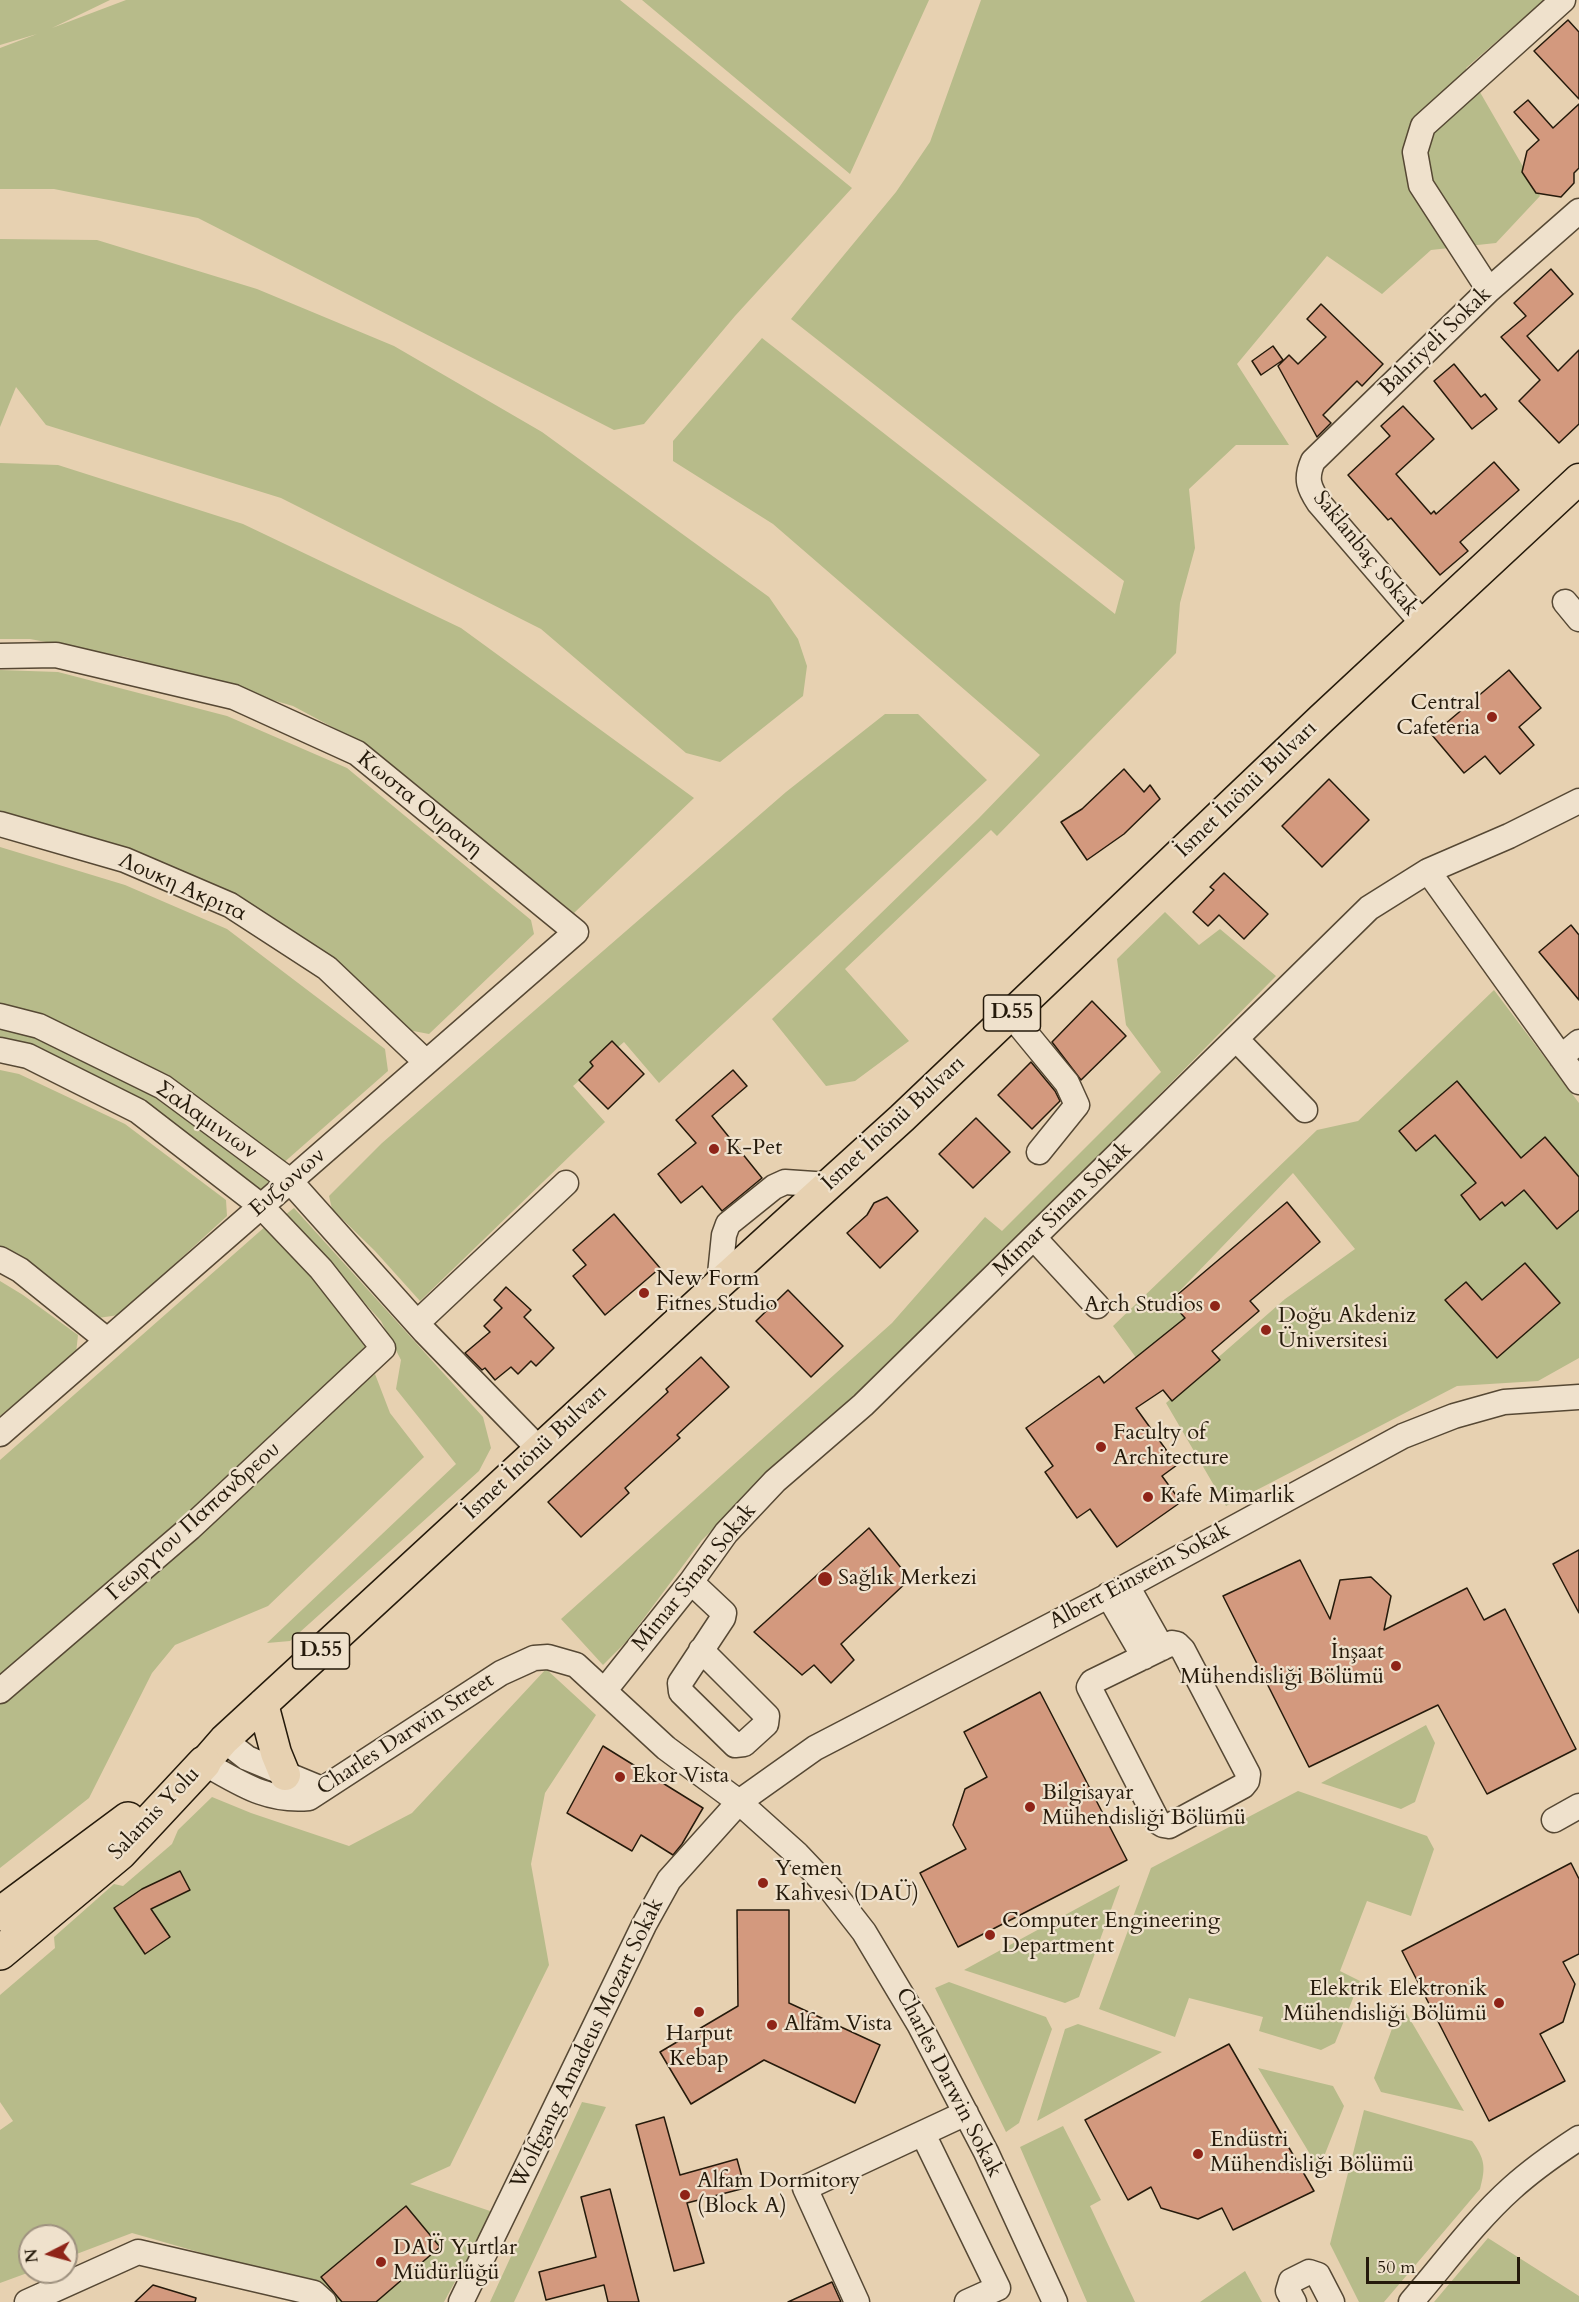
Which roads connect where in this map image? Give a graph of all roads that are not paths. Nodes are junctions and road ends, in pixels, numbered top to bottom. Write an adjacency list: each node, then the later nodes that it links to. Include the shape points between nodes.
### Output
1 (1558, 2): 3 (street, via 1423,126 1415,152 1421,185)
2 (1579, 211): 3 (street, Bahriyeli Sokak)
3 (1489, 290): 5 (street, Bahriyeli Sokak, via 1313,462)
4 (1579, 479): 6 (main road, İsmet İnönü Bulvarı / D.55)
5 (1308, 482): 6 (street, Saklanbaç Sokak, via 1319,503)
6 (1424, 625): 12 (main road, İsmet İnönü Bulvarı / D.55)
7 (0, 656): 11 (street, Κωστα Ουρανη, via 56,655 234,697 357,753)
8 (1579, 801): 10 (street, Mimar Sinan Sokak)
9 (0, 824): 17 (street, Λουκη Ακριτα, via 125,860 230,905 327,968)
10 (1428, 871): 14 (street, Mimar Sinan Sokak, via 1369,908); 15 (street)
11 (576, 932): 17 (street, Ευζωνων)
12 (1011, 1014): 20 (street, via 1067,1083 1077,1105); 32 (main road, İsmet İnönü Bulvarı / D.55)
13 (0, 1016): 21 (street, Σαλαμινιων, via 39,1026 163,1088)
14 (1236, 1039): 19 (street); 24 (street, Mimar Sinan Sokak)
15 (1570, 1049): 18 (street)
16 (0, 1050): 23 (street, Σαλαμινιων, via 28,1056 138,1111)
17 (426, 1062): 21 (street, Ευζωνων)
18 (1579, 1082)
19 (1305, 1110)
20 (1039, 1152)
21 (290, 1181): 23 (street, Ευζωνων); 27 (street, Σαλαμινιων)
22 (566, 1183): 27 (street)
23 (261, 1206): 28 (street, Ευζωνων); 29 (street, Σαλαμινιων, via 321,1269)
24 (1034, 1238): 26 (street); 33 (street, Mimar Sinan Sokak, via 863,1405 768,1488 726,1533)
25 (0, 1259): 28 (street, via 20,1270)
26 (1097, 1306)
27 (421, 1327): 32 (street, Σαλαμινιων)
28 (107, 1340): 31 (street, Ευζωνων)
29 (383, 1348): 38 (street, Γεωργιου Παπανδρεου, via 190,1528)
30 (1572, 1395): 34 (street, Albert Einstein Sokak, via 1504,1402 1403,1436)
31 (0, 1434)
32 (539, 1449): 40 (main road, İsmet İnönü Bulvarı / D.55)
33 (691, 1582): 35 (street, via 724,1614); 39 (street, Mimar Sinan Sokak)
34 (1118, 1590): 36 (street); 44 (street, Albert Einstein Sokak, via 815,1748)
35 (701, 1650)
36 (1153, 1652): 36 (street, via 1089,1687 1158,1822 1169,1826 1243,1786 1248,1774 1183,1650 1172,1643)
37 (576, 1665): 39 (street, Charles Darwin Sokak); 43 (street, Charles Darwin Street, via 548,1657 534,1658 501,1673)
38 (0, 1690)
39 (605, 1690): 44 (street, Charles Darwin Sokak, via 666,1748)
40 (263, 1704): 41 (main road, İsmet İnönü Bulvarı / D.55); 42 (main road)
41 (214, 1752): 42 (street, via 247,1758); 43 (street, Charles Darwin Street, via 268,1796 309,1798); 47 (highway, Salamis Yolu / D.55); 48 (highway, Salamis Yolu / D.55, via 120,1853)
42 (285, 1775): 43 (street)
43 (322, 1789)
44 (739, 1802): 49 (street, Charles Darwin Sokak, via 797,1854 864,1932 901,1991); 54 (street, Wolfgang Amadeus Mozart Sokak, via 669,1880)
45 (1579, 1806): 46 (street)
46 (1554, 1820)
47 (0, 1914)
48 (0, 1953)
49 (966, 2113): 50 (street); 57 (street, Charles Darwin Sokak)
50 (923, 2134): 55 (street, via 806,2188); 56 (street, via 998,2288)
51 (1579, 2138): 60 (street, via 1511,2188)
52 (27, 2302): 53 (street, via 138,2252 314,2293)
53 (324, 2302)
54 (461, 2302)
55 (857, 2302)
56 (967, 2302)
57 (1055, 2302)
58 (1294, 2302): 59 (street, via 1288,2291 1290,2281 1309,2272 1318,2275)
59 (1332, 2302)
60 (1411, 2302)

